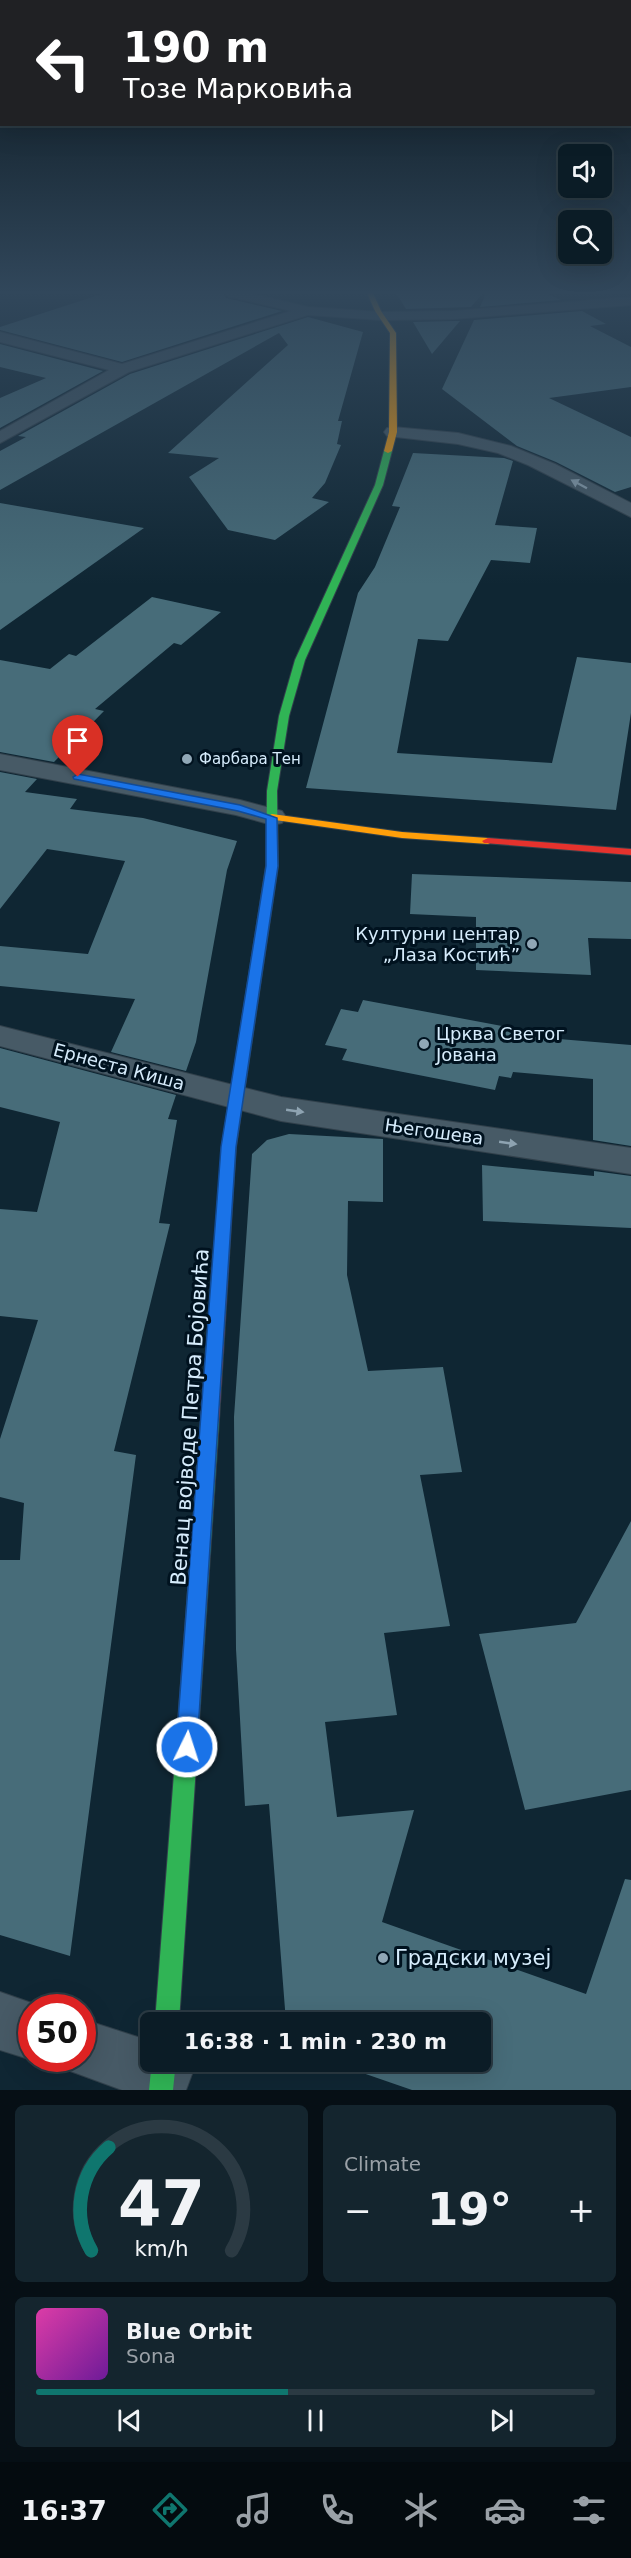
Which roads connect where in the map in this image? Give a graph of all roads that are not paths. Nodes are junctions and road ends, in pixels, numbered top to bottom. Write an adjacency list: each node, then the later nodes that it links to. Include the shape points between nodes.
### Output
1 (85, 391): 4 (street)
2 (393, 391): 3 (main road, Венац војводе Петра Бојовића)
3 (393, 432): 5 (street, one-way to 3, via 519,455 435,434); 7 (main road, Венац војводе Петра Бојовића, via 379,485 300,660 284,716 272,791)
4 (0, 438)
5 (631, 511)
6 (0, 762): 7 (street, via 240,808)
7 (272, 818): 8 (main road, via 402,835); 10 (main road, Венац војводе Петра Бојовића, via 272,866)
8 (631, 852)
9 (0, 1036): 10 (street, Ернеста Киша)
10 (238, 1098): 11 (street, Његошева, one-way to 11, via 281,1109); 12 (main road, Венац војводе Петра Бојовића, via 229,1147)
11 (631, 1161)
12 (168, 2012)
13 (0, 2021): 14 (street)
14 (18, 2027)
15 (96, 2050): 16 (street)
16 (140, 2058)

